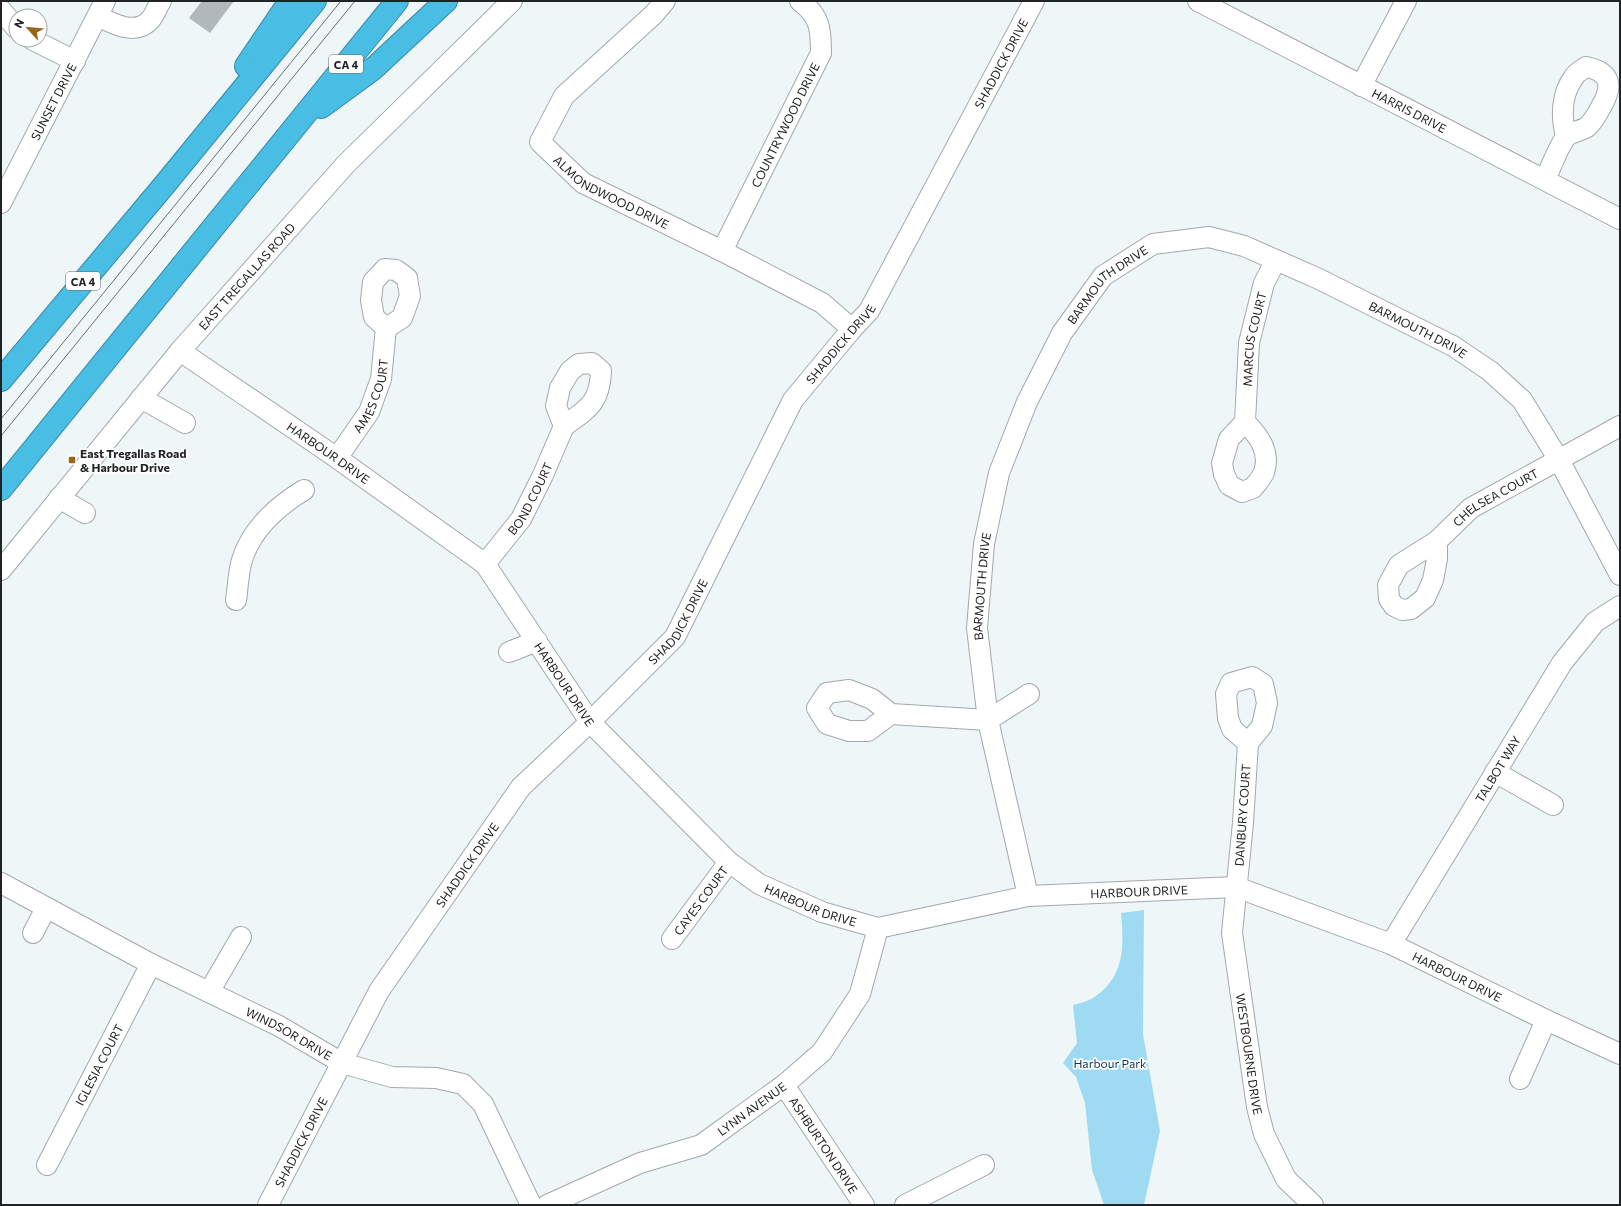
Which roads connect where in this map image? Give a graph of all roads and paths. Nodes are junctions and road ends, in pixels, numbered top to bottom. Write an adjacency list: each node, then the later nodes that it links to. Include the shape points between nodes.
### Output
1 (161, 1): 12 (street, via 151,20 144,26 135,28 118,26)
2 (290, 1): 21 (highway)
3 (315, 1): 21 (highway, CA 4)
4 (397, 1): 18 (highway, CA 4)
5 (446, 1): 18 (highway, via 372,69)
6 (512, 1): 28 (street, EAST TREGALLAS ROAD, via 346,164)
7 (664, 1): 24 (street, ALMONDWOOD DRIVE, via 653,15 564,96 540,142 583,183)
8 (800, 1): 24 (street, COUNTRYWOOD DRIVE, via 818,20 821,53)
9 (1034, 1): 27 (street, SHADDICK DRIVE, via 884,285 869,311)
10 (1198, 1): 17 (street, HARRIS DRIVE)
11 (1406, 1): 17 (street)
12 (102, 9): 16 (street, SUNSET DRIVE)
13 (1, 10): 14 (street)
14 (8, 18)
15 (48, 48): 16 (street)
16 (75, 61): 22 (street, SUNSET DRIVE)
17 (1362, 86): 20 (street, HARRIS DRIVE)
18 (294, 127): 37 (highway, CA 4)
19 (1566, 137): 20 (street)
20 (1545, 180): 23 (street, HARRIS DRIVE)
21 (166, 183): 29 (highway, CA 4)
22 (1, 203)
23 (1620, 219)
24 (722, 250): 27 (street, ALMONDWOOD DRIVE, via 822,303)
25 (1276, 260): 31 (street, MARCUS COURT, via 1264,283 1249,343); 36 (street, BARMOUTH DRIVE, via 1453,346 1490,371 1522,400); 51 (street, BARMOUTH DRIVE, via 1244,246 1209,237 1153,244 1103,276 1062,332 1027,402 999,473 984,544 977,628)
26 (386, 328): 35 (street, AMES COURT, via 381,379 369,412)
27 (852, 329): 52 (street, SHADDICK DRIVE, via 793,400 675,637)
28 (180, 351): 30 (street, EAST TREGALLAS ROAD); 35 (street, HARBOUR DRIVE)
29 (1, 380)
30 (141, 398): 32 (street); 39 (street, EAST TREGALLAS ROAD)
31 (1245, 422)
32 (185, 423)
33 (564, 426): 42 (street, BOND COURT, via 521,519)
34 (1620, 426): 36 (street, CHELSEA COURT)
35 (338, 458): 42 (street, HARBOUR DRIVE)
36 (1559, 460): 41 (street, CHELSEA COURT, via 1471,508); 44 (street, BARMOUTH DRIVE)
37 (1, 489)
38 (304, 490): 45 (street, via 285,501 252,536 242,561)
39 (59, 498): 40 (street); 43 (street, EAST TREGALLAS ROAD)
40 (85, 513)
41 (1437, 541)
42 (486, 564): 47 (street, HARBOUR DRIVE)
43 (1, 570)
44 (1620, 575)
45 (236, 600)
46 (1620, 606): 54 (street, TALBOT WAY, via 1595,622 1562,663)
47 (537, 641): 48 (street); 52 (street, HARBOUR DRIVE)
48 (509, 652)
49 (1029, 694): 51 (street)
50 (891, 714): 51 (street)
51 (988, 720): 59 (street, BARMOUTH DRIVE)
52 (590, 722): 56 (street, HARBOUR DRIVE); 70 (street, SHADDICK DRIVE, via 521,787 379,991)
53 (1248, 743): 58 (street, DANBURY COURT)
54 (1495, 772): 55 (street); 65 (street, TALBOT WAY)
55 (1553, 805)
56 (730, 862): 61 (street, HARBOUR DRIVE, via 759,884 815,909); 64 (street, CAYES COURT)
57 (1, 883): 60 (street, WINDSOR DRIVE)
58 (1236, 887): 59 (street, HARBOUR DRIVE); 65 (street, HARBOUR DRIVE); 80 (street, WESTBOURNE DRIVE, via 1232,933 1257,1107 1264,1134 1286,1179)
59 (1028, 896): 61 (street, HARBOUR DRIVE)
60 (46, 908): 62 (street); 66 (street, WINDSOR DRIVE)
61 (878, 928): 72 (street, LYNN AVENUE, via 860,994 822,1052)
62 (33, 933)
63 (241, 937): 67 (street)
64 (672, 939)
65 (1391, 944): 68 (street, HARBOUR DRIVE)
66 (150, 964): 67 (street, WINDSOR DRIVE); 73 (street, IGLESIA COURT)
67 (209, 992): 70 (street, WINDSOR DRIVE, via 279,1026)
68 (1546, 1020): 69 (street, HARBOUR DRIVE); 71 (street)
69 (1620, 1054)
70 (342, 1063): 75 (street, SHADDICK DRIVE); 76 (street, WINDSOR DRIVE, via 392,1077 436,1078 463,1084 483,1104)
71 (1520, 1079)
72 (784, 1085): 77 (street, LYNN AVENUE, via 701,1145 640,1163); 78 (street, ASHBURTON DRIVE)
73 (47, 1165)
74 (984, 1165): 79 (street)
75 (268, 1205)
76 (531, 1205)
77 (547, 1205)
78 (864, 1205)
79 (905, 1205)
80 (1313, 1205)

